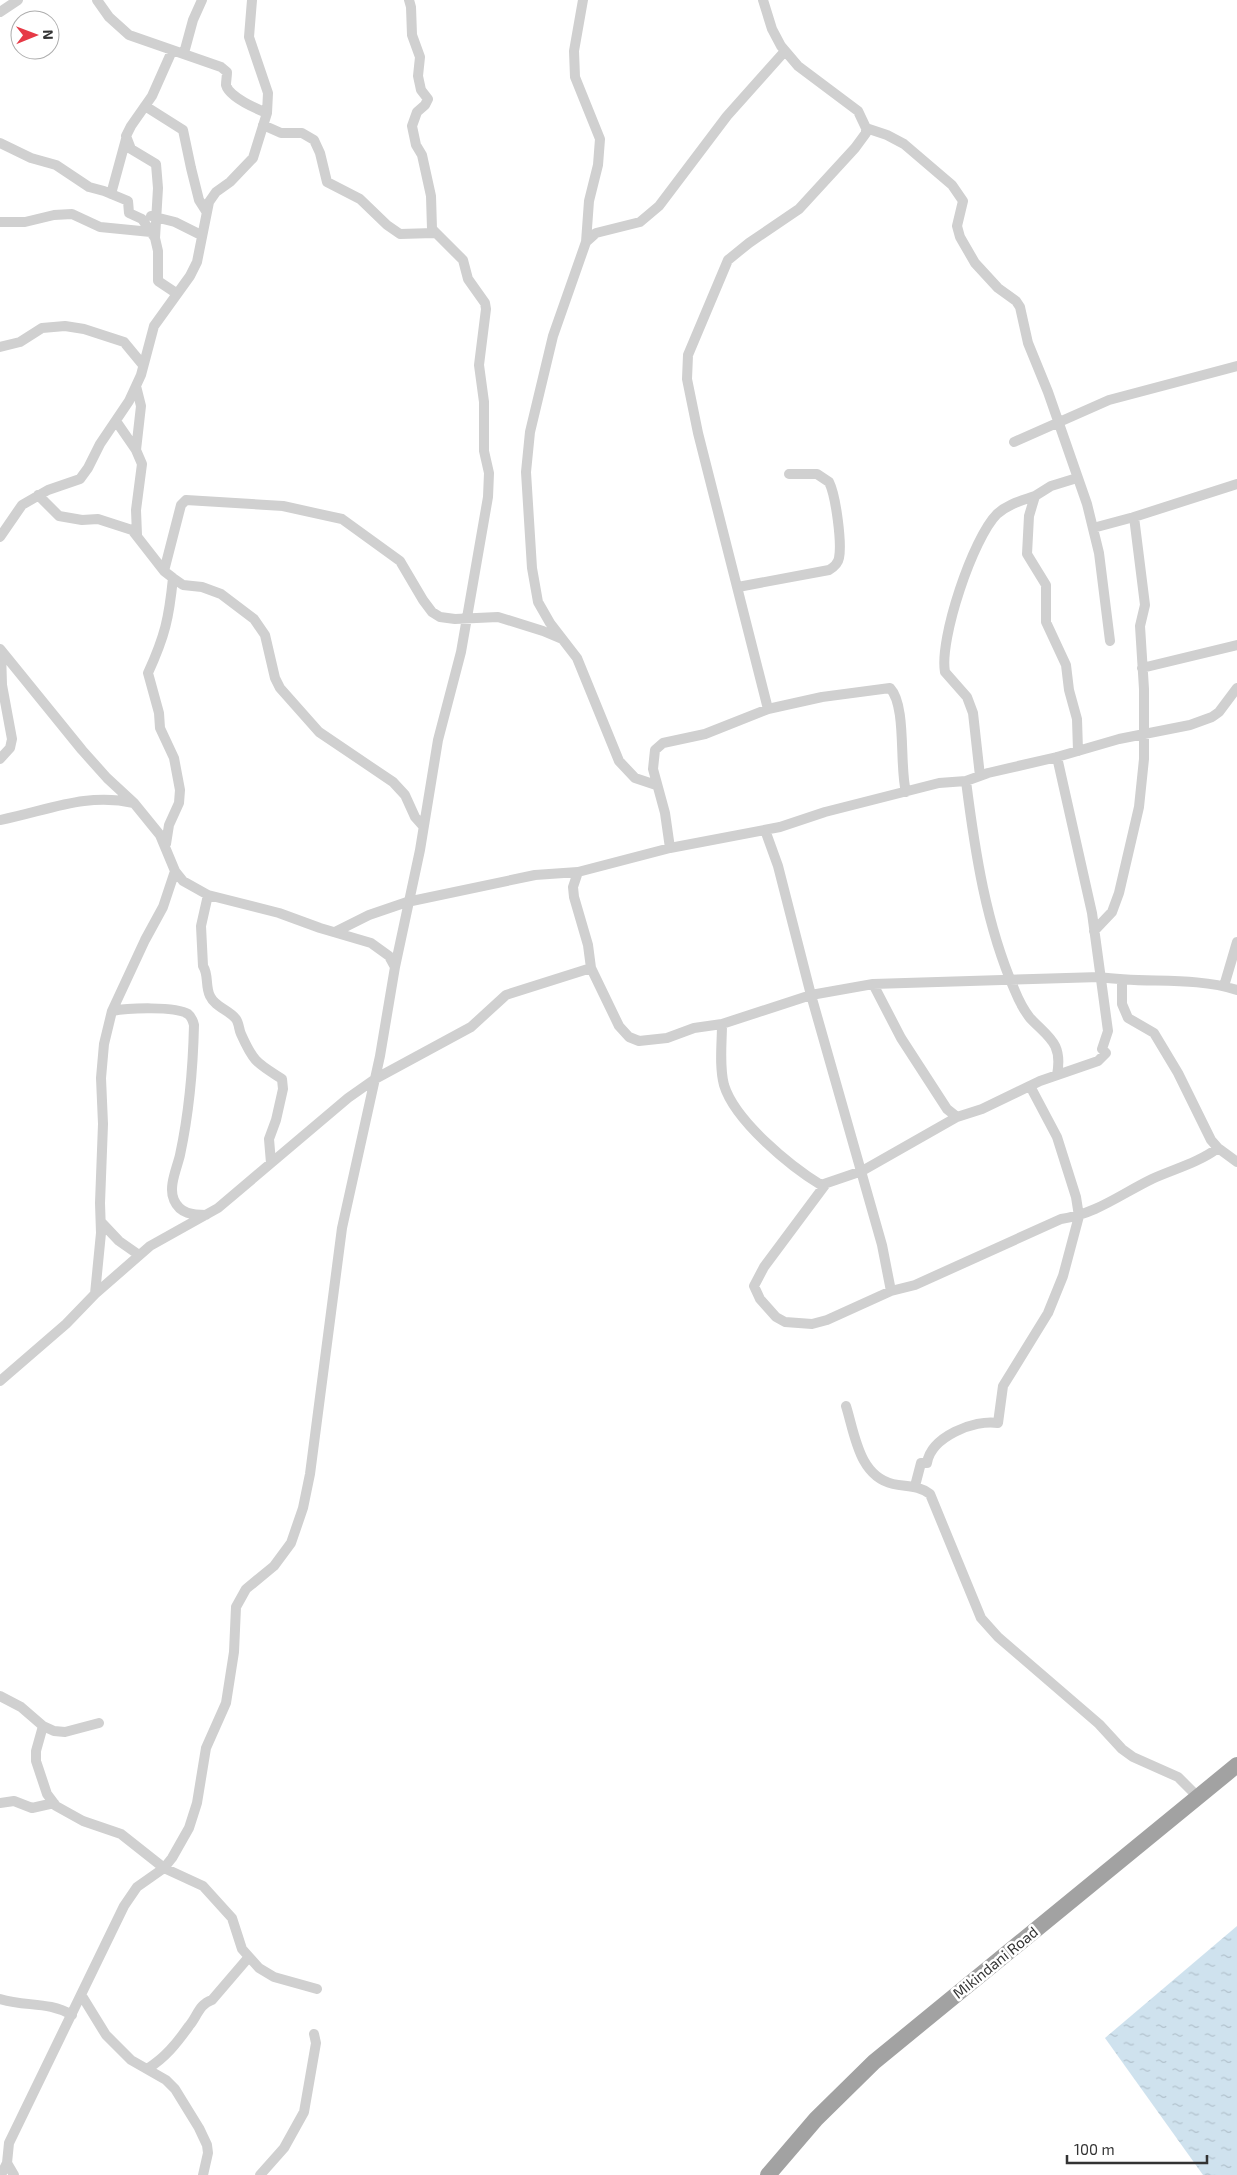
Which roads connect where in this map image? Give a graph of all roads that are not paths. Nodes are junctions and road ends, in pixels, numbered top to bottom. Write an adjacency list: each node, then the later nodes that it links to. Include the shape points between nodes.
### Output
1 (18, 0): 8 (street)
2 (97, 0): 9 (street, via 123,32)
3 (202, 0): 11 (street)
4 (252, 0): 13 (street, via 249,37 268,93)
5 (409, 0): 23 (street, via 412,35 420,57 418,76 428,99 417,112 412,126 431,196)
6 (583, 0): 26 (street, via 574,52 575,77 600,139 589,201)
7 (763, 0): 10 (street, via 774,34)
8 (0, 12)
9 (172, 51): 11 (street); 12 (street)
10 (785, 51): 15 (street, via 798,66 858,112); 26 (street, via 727,116 659,206 640,222 596,233)
11 (184, 54): 13 (street, via 226,70 226,85 232,92 254,108)
12 (145, 106): 16 (street); 19 (street, via 183,130 199,200)
13 (267, 112): 14 (street)
14 (263, 125): 19 (street, via 250,162 212,196); 23 (street, via 282,133 302,133 314,140 326,182 360,199 394,231 406,235)
15 (866, 128): 33 (street, via 904,144 960,195 963,206 957,227 960,237 975,262 1020,307 1028,343); 47 (street, via 855,148 805,203 728,260 688,355 686,379)
16 (126, 139): 18 (street); 21 (street, via 131,148 156,164)
17 (0, 143): 18 (street, via 31,158 56,165 88,187)
18 (111, 194): 20 (street, via 128,201 129,213)
19 (206, 211): 25 (street)
20 (137, 215): 21 (street); 24 (street)
21 (157, 217): 24 (street); 25 (street)
22 (0, 222): 24 (street, via 25,222 72,214 100,227)
23 (434, 234): 48 (street, via 463,260 468,279 486,309 479,373 484,402 484,451 490,480)
24 (153, 235): 27 (street, via 158,251 157,278 160,284)
25 (201, 235): 27 (street, via 197,262)
26 (586, 242): 49 (street, via 552,336 527,455 534,584 544,612)
27 (176, 293): 29 (street, via 154,326)
28 (0, 347): 29 (street, via 20,342 42,328 65,326 124,342)
29 (143, 366): 31 (street)
30 (1237, 366): 33 (street, via 1108,400)
31 (136, 386): 32 (street); 35 (street, via 141,406)
32 (116, 421): 35 (street); 39 (street, via 80,479)
33 (1058, 422): 34 (street); 37 (street)
34 (1014, 442)
35 (136, 450): 43 (street, via 142,464 136,510)
36 (790, 474): 47 (street, via 821,475 831,487 838,517 838,562 834,568 824,572)
37 (1077, 478): 40 (street, via 1051,486); 42 (street)
38 (1237, 484): 41 (street)
39 (38, 495): 43 (street, via 59,516 102,520 127,527); 44 (street, via 22,505)
40 (1035, 496): 57 (street, via 1029,516 1027,554 1047,588 1046,622 1066,665 1077,719); 60 (street, via 1005,508 979,540 959,595 948,642 945,669 948,678 967,697 973,713)
41 (1134, 517): 42 (street); 53 (street, via 1145,604 1140,626)
42 (1093, 528): 50 (street)
43 (137, 535): 45 (street)
44 (0, 537)
45 (164, 571): 46 (street); 48 (street, via 180,505 186,500 283,506 334,517 350,524 400,561 432,612 448,619)
46 (173, 578): 66 (street, via 183,585 221,594 254,618 265,635 280,688 309,723 330,741 393,782 405,795); 68 (street, via 164,638 148,673 160,728 174,758 180,790 180,803 167,832)
47 (738, 587): 55 (street)
48 (467, 618): 49 (street, via 505,619); 66 (street, via 456,677 438,740)
49 (563, 640): 62 (street, via 577,658 619,761 635,778)
50 (1110, 641)
51 (1237, 645): 53 (street)
52 (1, 650): 59 (street, via 2,686 12,739 10,748); 64 (street, via 107,778)
53 (1142, 668): 56 (street)
54 (1237, 688): 56 (street, via 1225,706 1212,717 1190,725)
55 (768, 709): 62 (street, via 733,725 659,746 652,757); 63 (street, via 890,688 897,700)
56 (1143, 734): 57 (street); 74 (street, via 1144,758 1133,839 1116,903 1106,920)
57 (1078, 751): 58 (street)
58 (1057, 758): 60 (street); 74 (street)
59 (0, 759)
60 (980, 776): 61 (street)
61 (966, 781): 63 (street, via 950,781); 80 (street, via 979,870 1001,960)
62 (656, 785): 69 (street, via 665,813)
63 (906, 792): 67 (street)
64 (134, 803): 65 (street, via 106,798 81,800); 68 (street, via 160,834)
65 (0, 820)
66 (423, 826): 73 (street)
67 (764, 830): 69 (street); 85 (street, via 778,866)
68 (166, 848): 70 (street)
69 (670, 848): 71 (street)
70 (175, 871): 72 (street, via 195,889); 86 (street, via 163,907)
71 (578, 872): 73 (street, via 535,876); 78 (street, via 573,887 574,897)
72 (208, 895): 75 (street, via 279,913); 94 (street, via 201,926 203,966 210,995 236,1019 256,1062 282,1078 283,1089 270,1139)
73 (407, 902): 75 (street, via 369,915); 77 (street)
74 (1094, 931): 79 (street)
75 (335, 932): 77 (street, via 377,946 389,956)
76 (1237, 942): 83 (street)
77 (395, 967): 89 (street)
78 (591, 968): 87 (street, via 620,1026 634,1040 667,1038); 89 (street, via 506,994 471,1027)
79 (1100, 977): 80 (street); 81 (street); 88 (street, via 1108,1031 1102,1049 1106,1053 1098,1061)
80 (1010, 980): 82 (street); 88 (street, via 1027,1014 1052,1040 1057,1054)
81 (1122, 980): 83 (street); 92 (street, via 1122,1004 1128,1018 1154,1033)
82 (874, 984): 85 (street); 91 (street, via 901,1038 947,1109)
83 (1224, 986): 84 (street)
84 (1237, 990)
85 (811, 995): 87 (street); 95 (street)
86 (112, 1011): 97 (street, via 142,1008 188,1014 192,1018 194,1037 189,1094 172,1195 178,1207 186,1212); 99 (street, via 104,1044 101,1078)
87 (722, 1024): 96 (street, via 724,1084 738,1111 792,1164)
88 (1056, 1076): 90 (street)
89 (375, 1079): 94 (street, via 329,1111); 113 (street, via 342,1228 310,1474 302,1508 284,1555 246,1589 236,1607 234,1652 226,1703 206,1748 194,1817)
90 (1030, 1086): 91 (street); 98 (street, via 1057,1137)
91 (957, 1117): 95 (street)
92 (1218, 1148): 93 (street); 98 (street, via 1201,1160 1150,1180 1124,1196)
93 (1237, 1162)
94 (271, 1163): 97 (street)
95 (862, 1171): 96 (street); 101 (street)
96 (825, 1185): 101 (street, via 764,1267 754,1286 756,1292 779,1320 812,1324)
97 (207, 1215): 100 (street)
98 (1079, 1216): 101 (street, via 1061,1219 915,1285); 105 (street, via 1064,1276 1048,1313 1003,1386 998,1423 966,1425 947,1438 928,1456 927,1463 921,1463)
99 (102, 1223): 100 (street, via 118,1241); 102 (street)
100 (139, 1255): 102 (street)
101 (891, 1291)
102 (95, 1294): 103 (street, via 66,1324)
103 (0, 1381)
104 (846, 1406): 105 (street, via 861,1458 868,1469 886,1483)
105 (915, 1486): 110 (street, via 930,1494 978,1610 998,1637 1099,1724 1122,1749 1132,1757 1178,1777)
106 (0, 1696): 108 (street, via 21,1707)
107 (98, 1723): 108 (street, via 65,1732)
108 (43, 1726): 112 (street, via 36,1761 47,1794)
109 (1237, 1765): 110 (highway, Mikindani Road)
110 (1198, 1797): 128 (highway, Mikindani Road, via 874,2062 816,2119)
111 (0, 1803): 112 (street, via 14,1801 32,1808)
112 (54, 1803): 113 (street, via 83,1821 121,1834)
113 (164, 1868): 114 (street, via 203,1886 229,1914); 116 (street, via 143,1882 130,1896)
114 (248, 1958): 115 (street, via 274,1977); 120 (street, via 212,2000 197,2012 192,2024)
115 (317, 1989)
116 (82, 1996): 118 (street); 121 (street, via 106,2035 131,2060)
117 (0, 1999): 118 (street, via 56,2006)
118 (72, 2015): 123 (street, via 9,2143)
119 (314, 2034): 127 (street, via 316,2043 304,2112 284,2148)
120 (167, 2054): 121 (street); 122 (street, via 164,2066)
121 (147, 2069): 122 (street)
122 (166, 2080): 126 (street, via 182,2100 207,2145)
123 (7, 2163): 124 (street); 125 (street)
124 (1, 2175)
125 (14, 2175)
126 (202, 2175)
127 (260, 2175)
128 (768, 2175)

